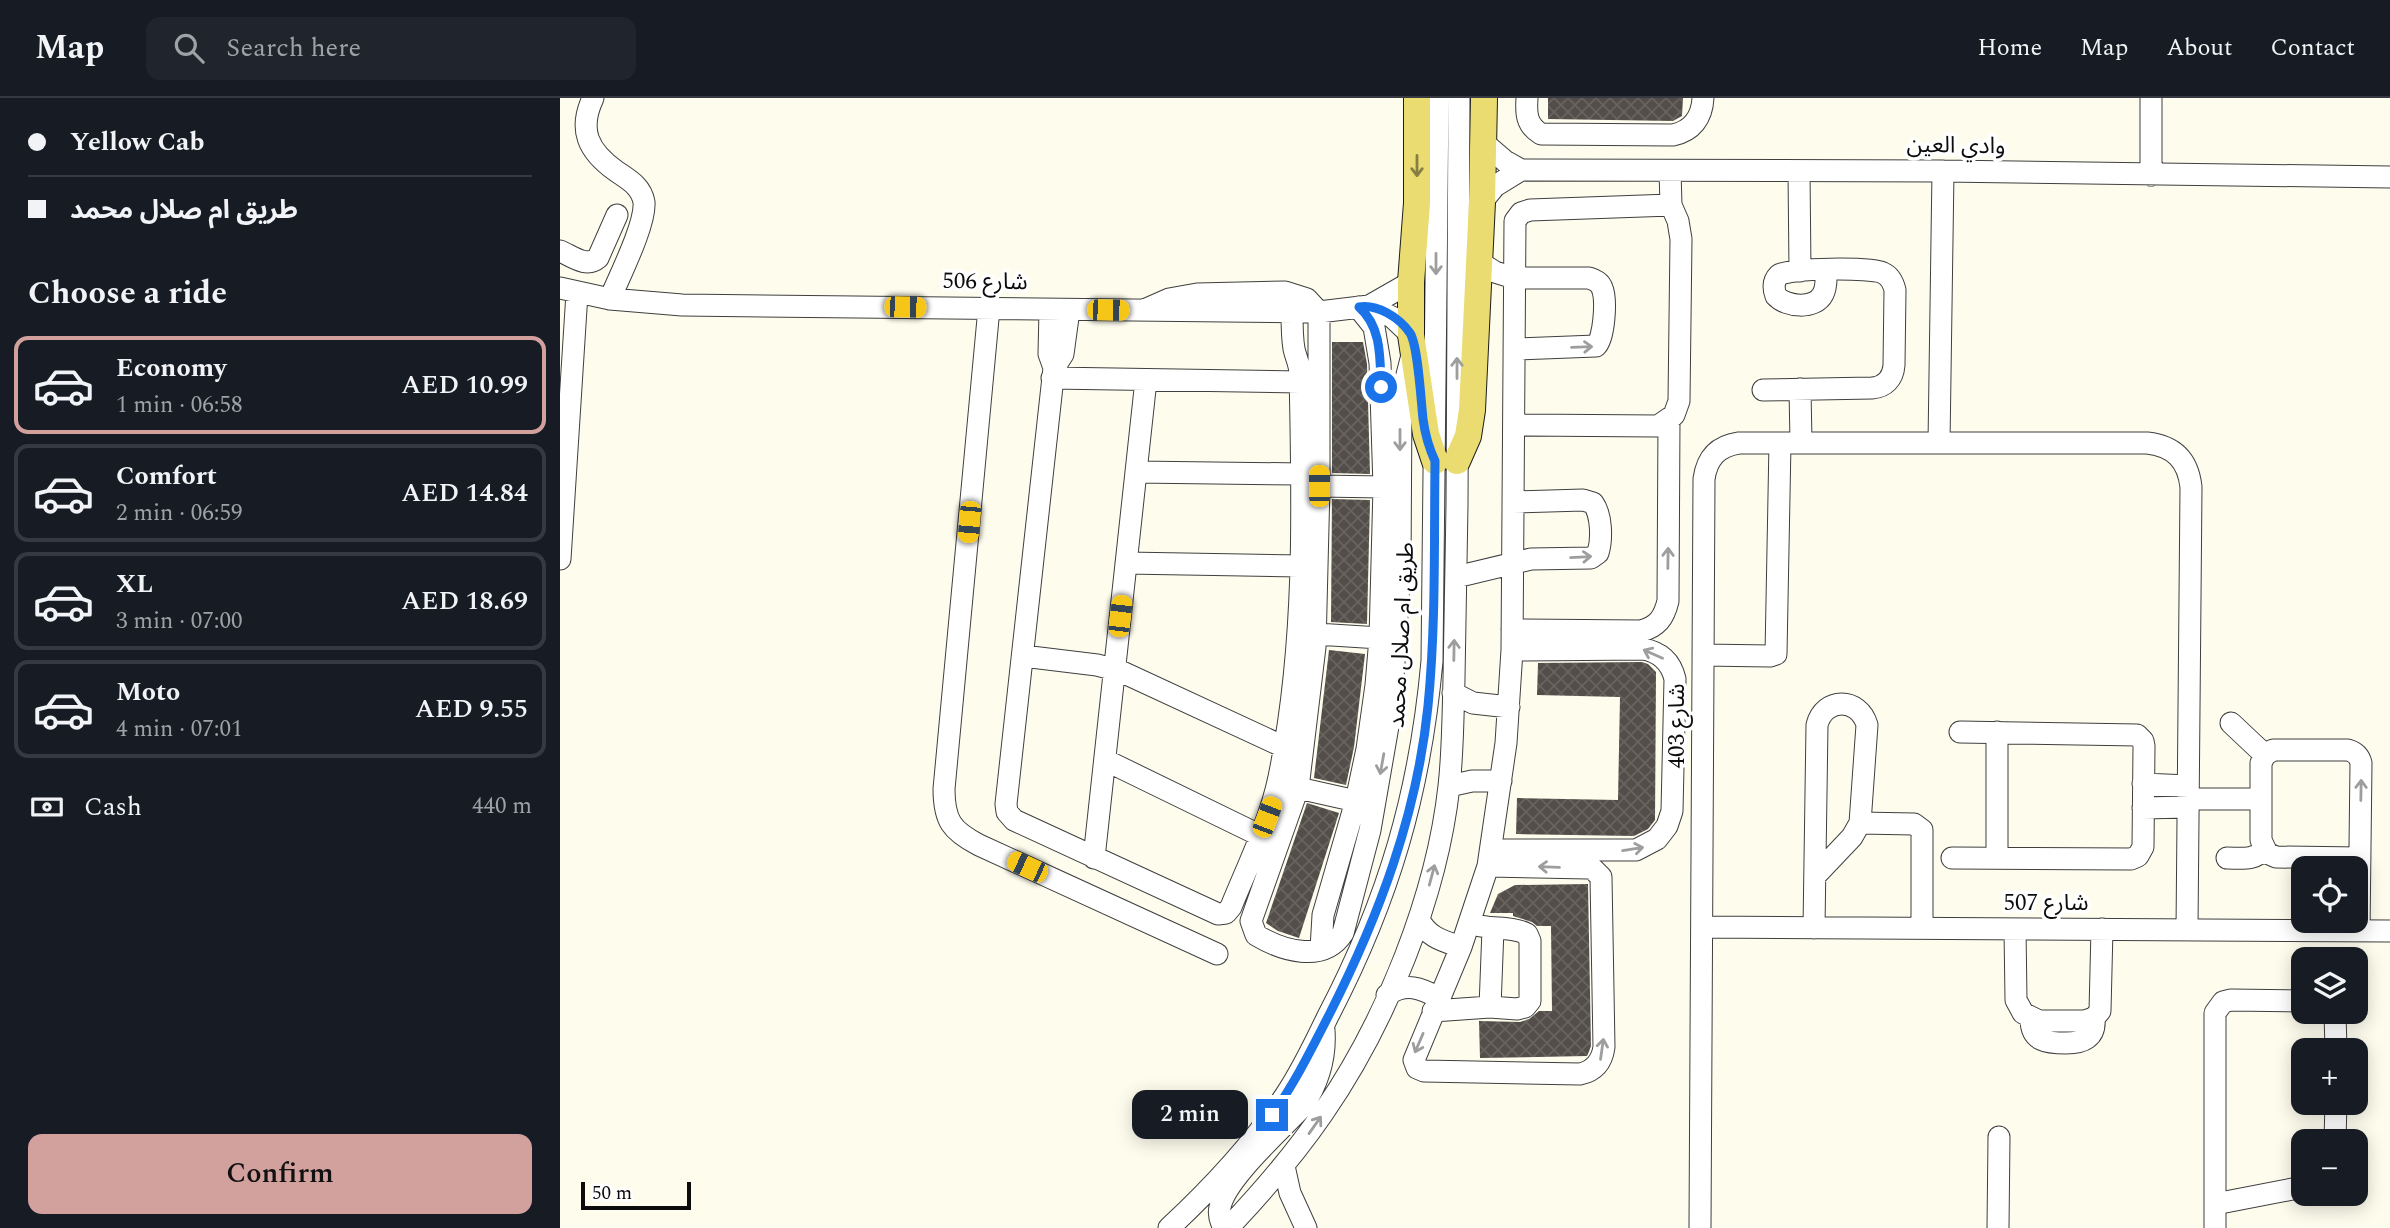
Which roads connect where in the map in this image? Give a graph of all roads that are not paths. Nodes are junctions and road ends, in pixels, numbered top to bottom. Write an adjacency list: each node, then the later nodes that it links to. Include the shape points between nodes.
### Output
1 (593, 98): 26 (street, via 585,120 588,139 607,164 639,189 644,204 642,220)
2 (1418, 98): 24 (main road, one-way to 24)
3 (1438, 98): 42 (street, طريق ام صلال محمد, one-way to 42)
4 (1459, 98): 42 (street, طريق ام صلال محمد, one-way to 4)
5 (1484, 98): 9 (main road)
6 (1527, 98): 7 (street, via 1527,120 1541,134 1673,135 1695,123)
7 (1703, 98)
8 (2151, 98): 14 (street)
9 (1484, 144): 10 (street); 16 (main road)
10 (1521, 170): 13 (street, وادي العين); 16 (street, via 1503,180)
11 (1799, 171): 12 (street, وادي العين); 13 (street, وادي العين); 21 (street)
12 (1943, 171): 14 (street, وادي العين); 41 (street)
13 (1670, 172): 17 (street)
14 (2151, 175): 15 (street, وادي العين)
15 (2390, 177)
16 (1482, 202): 20 (main road)
17 (1671, 205): 23 (street, via 1525,211 1514,225); 38 (street, via 1681,230 1681,253 1679,401)
18 (617, 215): 19 (street, via 598,258 589,263)
19 (568, 255): 25 (street)
20 (1479, 262): 23 (street); 42 (main road, via 1468,436)
21 (1800, 271): 22 (street); 22 (street, via 1787,271 1776,279 1774,291 1782,302 1819,300)
22 (1826, 271): 36 (street, via 1877,271 1889,277 1895,290 1893,371 1877,388)
23 (1514, 278): 32 (street); 32 (street, one-way to 23, via 1596,346 1602,337 1604,294 1601,285 1589,278)
24 (1412, 282): 27 (street, شارع 506); 31 (main road)
25 (567, 290): 26 (street, شارع 506); 47 (street)
26 (610, 299): 28 (street, شارع 506, via 682,305)
27 (1364, 306): 30 (street, شارع 506); 31 (street, via 1392,317); 45 (street, via 1378,344)
28 (989, 308): 29 (street, شارع 506); 99 (street, via 944,809 950,824 970,841)
29 (1059, 310): 30 (street, شارع 506); 33 (street, via 1049,354)
30 (1306, 312): 34 (street, via 1293,343); 44 (street)
31 (1413, 342): 42 (main road, via 1424,427); 98 (street, one-way to 98, via 1401,398 1398,617 1384,757 1345,927 1335,942)
32 (1514, 349): 39 (street)
33 (1053, 373): 35 (street); 56 (street)
34 (1300, 373): 35 (street); 44 (street)
35 (1146, 380): 43 (street)
36 (1800, 389): 37 (street); 40 (street)
37 (1763, 390)
38 (1669, 420): 39 (street, via 1658,426); 54 (street, one-way to 38, via 1641,631 1661,620 1668,601)
39 (1514, 425): 46 (street)
40 (1790, 443): 41 (street, شارع 403); 55 (street, شارع 403, via 1728,445 1718,450 1706,468); 55 (street, via 1776,654)
41 (1939, 443): 70 (street, شارع 403, via 2147,443 2173,450 2183,460 2190,487)
42 (1446, 461): 51 (street, طريق ام صلال محمد); 104 (street, طريق ام صلال محمد, via 1421,756 1384,894)
43 (1136, 472): 44 (street); 49 (street)
44 (1310, 480): 45 (street); 50 (street); 52 (street)
45 (1384, 487): 53 (street)
46 (1513, 502): 48 (street); 48 (street, one-way to 46, via 1591,558 1600,545 1597,508 1589,501)
47 (560, 559)
48 (1513, 562): 51 (street); 54 (street)
49 (1126, 563): 50 (street); 57 (street)
50 (1299, 566): 63 (street, via 1297,648)
51 (1456, 577): 58 (street, طريق ام صلال محمد, one-way to 51)
52 (1316, 635): 53 (street); 69 (street)
53 (1380, 638): 72 (street)
54 (1512, 640): 59 (street); 81 (street, one-way to 54, via 1636,850 1663,833 1672,811 1675,679 1667,660 1643,649)
55 (1703, 655): 87 (street, شارع 403)
56 (1023, 656): 57 (street); 80 (street, via 1007,812 1014,820)
57 (1114, 668): 63 (street); 65 (street)
58 (1453, 694): 59 (street, via 1473,703); 68 (street, طريق ام صلال محمد)
59 (1509, 707): 66 (street)
60 (2231, 723): 64 (street)
61 (1960, 732): 62 (street)
62 (1997, 732): 67 (street, via 2137,735 2143,741); 78 (street)
63 (1284, 747): 75 (street, via 1274,799)
64 (2265, 755): 71 (street); 77 (street, one-way to 64, via 2358,756 2348,750 2273,750)
65 (1105, 760): 75 (street); 80 (street)
66 (1501, 781): 68 (street); 81 (street)
67 (2143, 784): 70 (street); 73 (street)
68 (1449, 786): 85 (street, طريق ام صلال محمد, one-way to 68)
69 (1298, 788): 72 (street); 98 (street, via 1253,914 1252,929 1291,951)
70 (2188, 797): 71 (street); 73 (street); 93 (street, شارع 403)
71 (2261, 799): 76 (street)
72 (1356, 801): 98 (street, via 1326,906)
73 (2143, 808): 78 (street, via 2143,847 2131,859)
74 (1860, 823): 84 (street); 84 (street, via 1867,725 1853,706 1836,704 1817,725); 89 (street, via 1914,824 1922,830)
75 (1259, 835): 80 (street, via 1231,906 1222,914)
76 (2264, 849): 79 (street, via 2276,857); 83 (street, via 2252,858)
77 (2360, 856)
78 (1997, 857): 82 (street)
79 (2291, 857)
80 (1094, 858)
81 (1490, 858): 86 (street); 102 (street, one-way to 81, via 1414,1056 1420,1070 1580,1074 1601,1058 1601,877 1588,868)
82 (1952, 858)
83 (2227, 858)
84 (1815, 876): 88 (street)
85 (1419, 919): 97 (street, via 1434,937); 100 (street, طريق ام صلال محمد)
86 (1469, 923): 90 (street); 97 (street)
87 (1702, 927): 88 (street, شارع 507); 113 (street, شارع 403)
88 (1814, 928): 89 (street, شارع 507)
89 (1922, 928): 91 (street, شارع 507)
90 (1493, 929): 103 (street); 103 (street, via 1523,931 1529,937 1531,997 1521,1009)
91 (2015, 929): 92 (street, شارع 507); 92 (street, via 2015,1000 2031,1019 2036,1036 2052,1043 2084,1041 2093,1031 2102,1006)
92 (2102, 929): 93 (street, شارع 507)
93 (2187, 930): 94 (street, شارع 507)
94 (2291, 931)
95 (2368, 931): 96 (street, شارع 507)
96 (2390, 931)
97 (1461, 947): 102 (street)
98 (1321, 949)
99 (1217, 954)
100 (1387, 995): 102 (street, via 1413,987); 106 (street, طريق ام صلال محمد, one-way to 100, via 1338,1091)
101 (2291, 1001): 108 (street, via 2231,1000 2222,1002 2214,1017)
102 (1436, 1004): 103 (street)
103 (1490, 1007)
104 (1324, 1025): 109 (street, طريق ام صلال محمد, via 1272,1115); 110 (street, via 1321,1067 1311,1094 1233,1181)
105 (1999, 1137): 114 (street)
106 (1284, 1166): 110 (street, طريق ام صلال محمد); 112 (street)
107 (2291, 1189): 108 (street)
108 (2215, 1204): 115 (street)
109 (1189, 1210): 110 (street); 111 (street, طريق ام صلال محمد)
110 (1233, 1221)
111 (1169, 1228)
112 (1306, 1228)
113 (1700, 1228)
114 (1998, 1228)
115 (2215, 1228)

